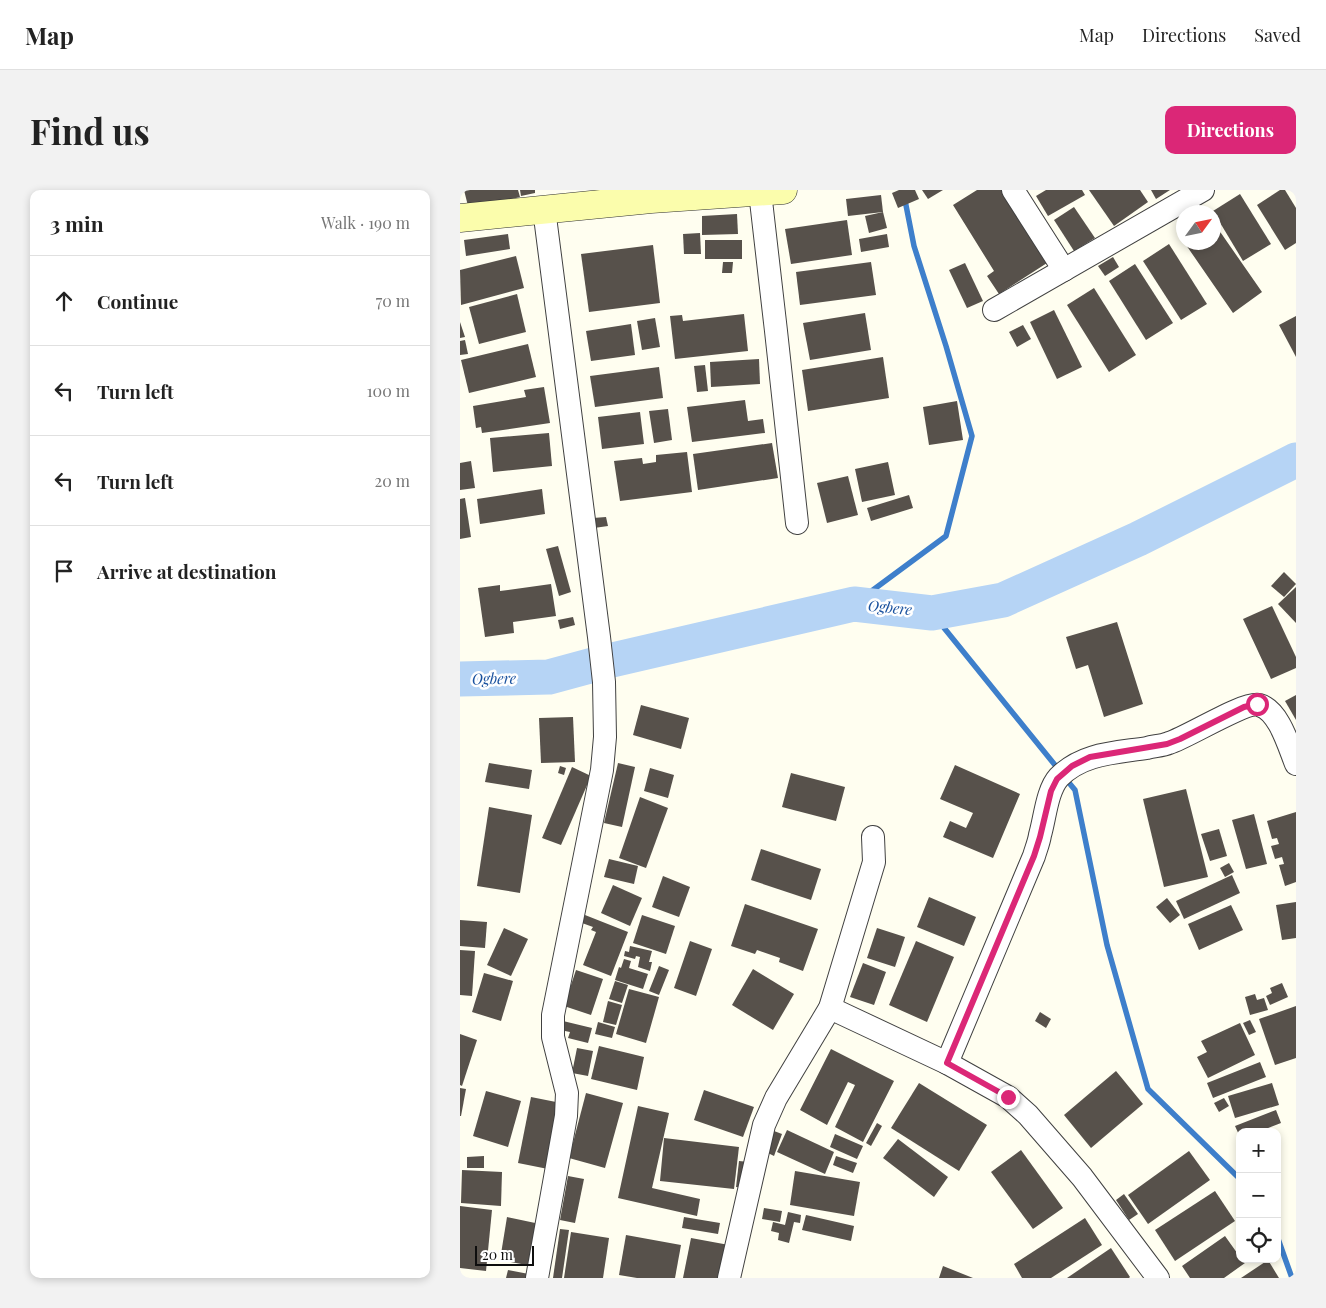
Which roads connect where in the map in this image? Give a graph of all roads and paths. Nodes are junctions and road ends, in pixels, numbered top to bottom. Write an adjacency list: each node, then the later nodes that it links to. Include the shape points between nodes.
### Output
1 (1013, 190): 7 (street)
2 (1203, 190): 7 (street)
3 (772, 191): 4 (street); 9 (street, via 776,331)
4 (650, 194): 5 (street)
5 (544, 209): 6 (street); 14 (street, via 599,637 605,737 602,770 552,1015 553,1037 567,1094 566,1116)
6 (460, 218)
7 (1064, 270): 8 (street)
8 (994, 310)
9 (797, 523)
10 (1296, 764): 13 (street, via 1280,724 1266,707 1257,704 1244,707 1167,744 1090,757 1065,772 1051,791 1034,856)
11 (873, 837): 12 (street, via 874,862)
12 (830, 1008): 13 (street); 15 (street, via 776,1098 764,1125)
13 (947, 1063): 16 (street, via 1008,1097 1028,1115 1082,1177)
14 (537, 1278)
15 (729, 1278)
16 (1158, 1278)

